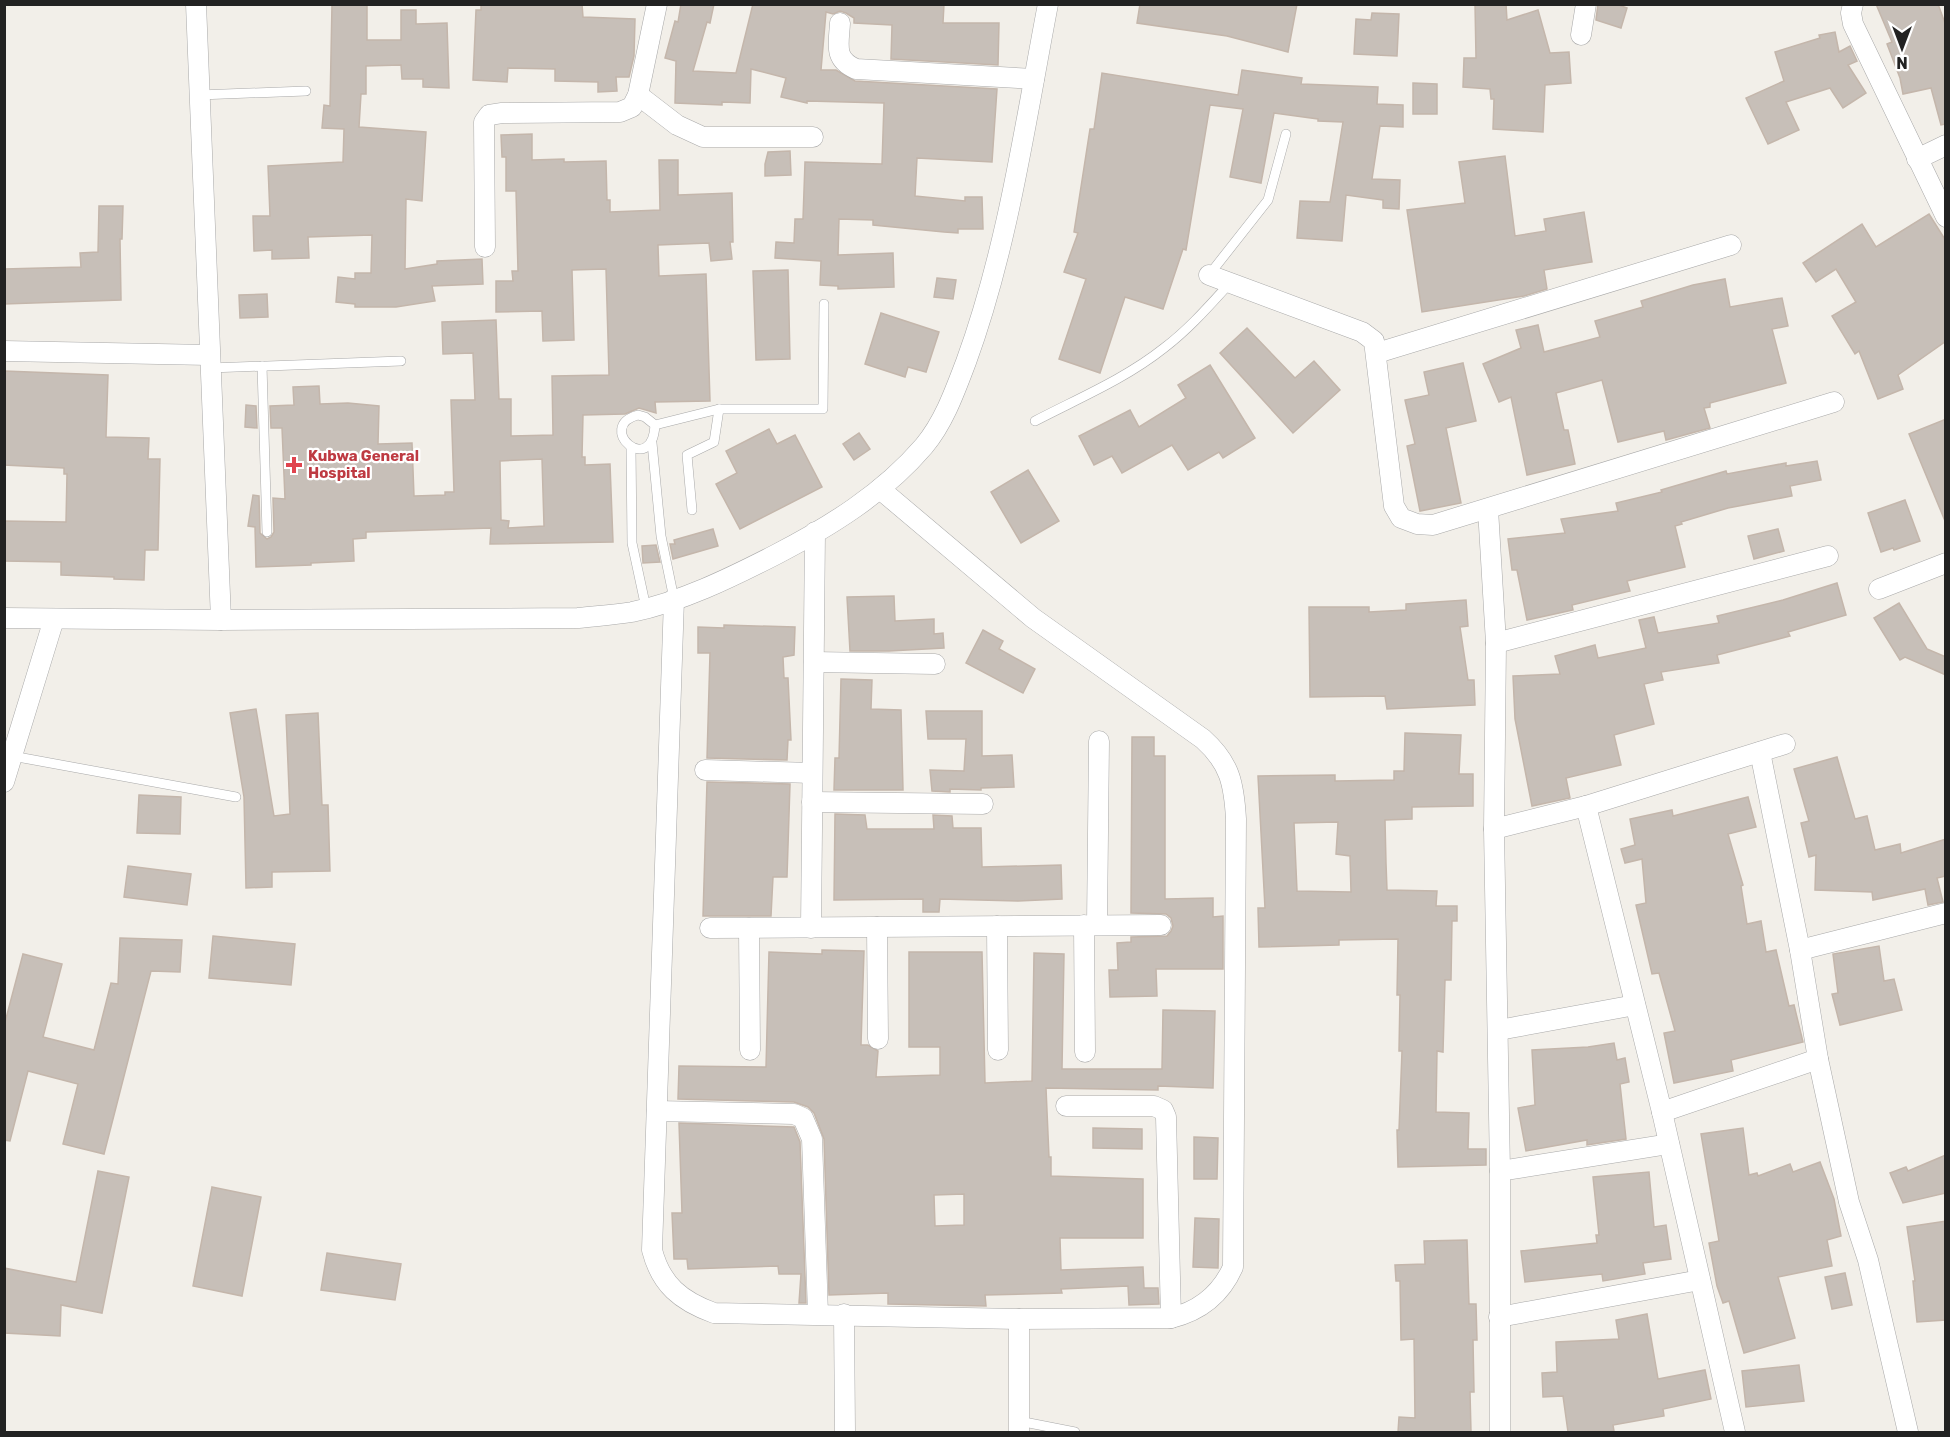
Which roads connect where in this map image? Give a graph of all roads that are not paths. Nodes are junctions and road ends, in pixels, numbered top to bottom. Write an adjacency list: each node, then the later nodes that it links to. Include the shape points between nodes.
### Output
1 (196, 4): 10 (street)
2 (657, 4): 11 (street)
3 (1048, 4): 8 (street)
4 (1586, 4): 7 (street)
5 (1853, 4): 15 (street, via 1853,24)
6 (840, 23): 8 (street, via 839,54 844,64 856,69)
7 (1581, 35)
8 (1034, 79): 33 (street, via 1011,202 977,329 955,390 924,446)
9 (306, 91): 10 (lane)
10 (199, 95): 24 (street)
11 (639, 95): 13 (street, via 677,125 703,137); 18 (street, via 632,106 620,112 489,115 484,122 483,138)
12 (1286, 134): 19 (lane, via 1268,200)
13 (813, 137)
14 (1946, 145): 15 (street)
15 (1917, 159): 16 (street)
16 (1946, 217)
17 (1731, 245): 23 (street)
18 (484, 247)
19 (1209, 275): 20 (street)
20 (1230, 283): 23 (street, via 1362,332 1374,342); 29 (lane, via 1194,323 1132,371)
21 (824, 304): 28 (lane, via 823,410)
22 (4, 351): 24 (street)
23 (1377, 353): 34 (street, via 1394,506 1401,518 1433,525)
24 (210, 361): 26 (lane); 45 (street)
25 (401, 361): 26 (lane)
26 (262, 366): 36 (lane)
27 (1834, 402): 34 (street)
28 (719, 409): 30 (lane); 35 (lane, via 714,442 687,455)
29 (1035, 421)
30 (655, 425): 31 (lane); 32 (lane, via 638,415 625,422 622,436)
31 (652, 443): 32 (lane, via 646,448); 41 (lane, via 661,536)
32 (631, 448): 42 (lane, via 632,543)
33 (880, 489): 37 (street, via 852,511); 86 (street, via 1033,618 1203,739 1218,752 1232,782 1236,819 1233,1267 1214,1297)
34 (1488, 508): 46 (street)
35 (692, 510)
36 (267, 532)
37 (814, 532): 41 (street, via 757,564); 47 (street)
38 (1827, 556): 46 (street)
39 (1946, 563): 40 (street)
40 (1879, 589)
41 (674, 599): 42 (street); 78 (street)
42 (646, 608): 45 (street, via 578,618)
43 (4, 618): 44 (street)
44 (54, 619): 45 (street); 52 (street)
45 (221, 620)
46 (1496, 643): 60 (street)
47 (814, 662): 48 (street); 54 (street)
48 (935, 664)
49 (1099, 741): 63 (street)
50 (1785, 744): 51 (street)
51 (1760, 752): 59 (street); 69 (street)
52 (12, 756): 55 (street); 56 (lane)
53 (705, 770): 54 (street)
54 (812, 773): 57 (street)
55 (4, 782)
56 (236, 797)
57 (812, 802): 58 (street); 68 (street)
58 (983, 804)
59 (1586, 806): 60 (street); 70 (street)
60 (1494, 829): 71 (street)
61 (1946, 914): 69 (street)
62 (1161, 924): 63 (street)
63 (1090, 925): 64 (street); 75 (street)
64 (997, 926): 65 (street); 74 (street)
65 (877, 927): 68 (street); 72 (street)
66 (710, 928): 67 (street)
67 (749, 928): 68 (street); 73 (street)
68 (811, 928)
69 (1800, 950): 76 (street)
70 (1635, 1005): 71 (street); 79 (street)
71 (1499, 1030): 81 (street)
72 (878, 1040)
73 (750, 1050)
74 (998, 1050)
75 (1085, 1053)
76 (1818, 1059): 79 (street); 93 (street, via 1849,1202 1868,1260)
77 (1066, 1106): 86 (street, via 1154,1106 1163,1110)
78 (657, 1111): 83 (street, via 652,1250 662,1277 685,1300 714,1313); 83 (street, via 794,1114 803,1118 812,1138)
79 (1662, 1112): 80 (street)
80 (1669, 1144): 81 (street); 82 (street)
81 (1500, 1171): 85 (street)
82 (1700, 1280): 85 (street); 92 (street)
83 (818, 1314): 84 (street)
84 (844, 1314): 87 (street); 89 (street)
85 (1499, 1317): 91 (street)
86 (1171, 1318): 87 (street)
87 (1019, 1319): 88 (street)
88 (1019, 1427): 90 (lane)
89 (846, 1432)
90 (1075, 1432)
91 (1500, 1432)
92 (1735, 1432)
93 (1908, 1432)

